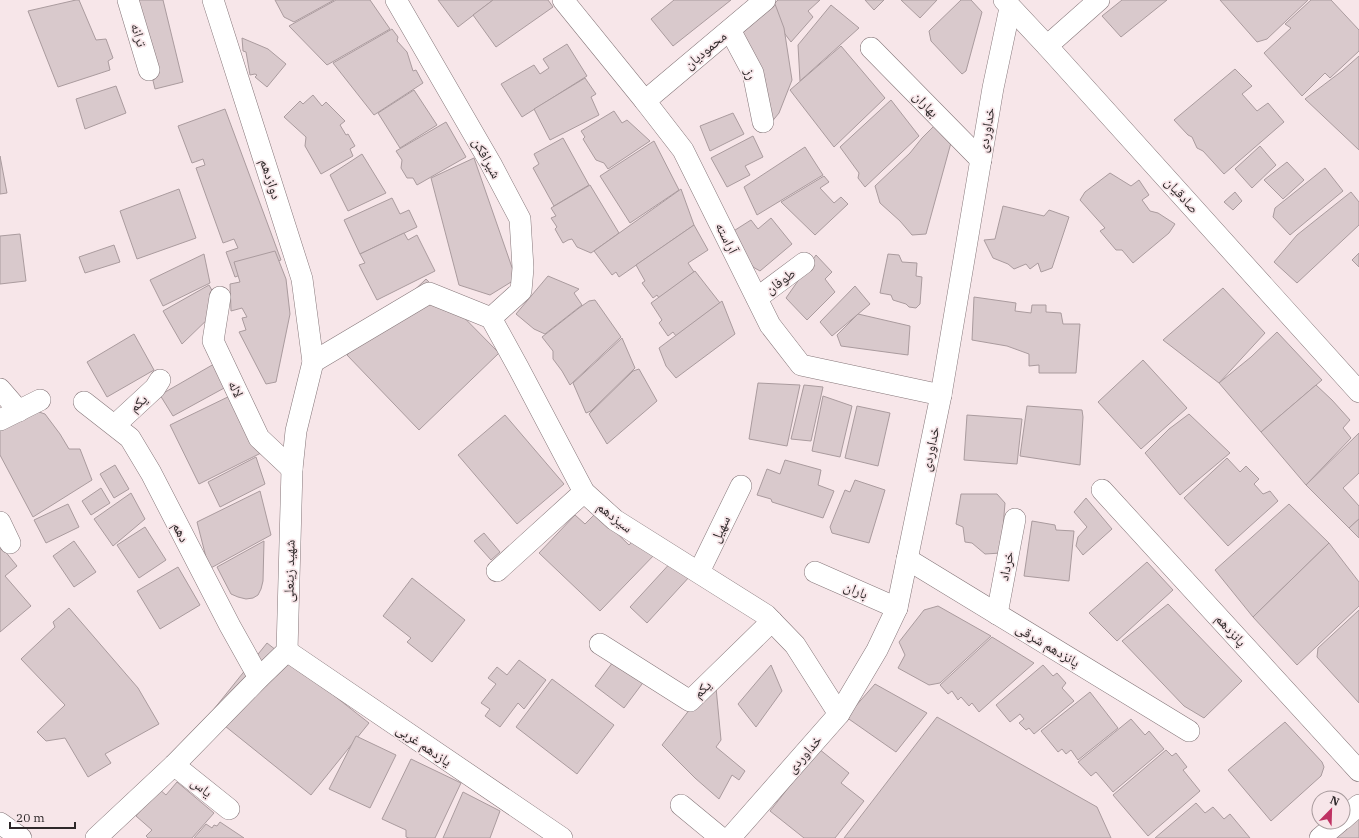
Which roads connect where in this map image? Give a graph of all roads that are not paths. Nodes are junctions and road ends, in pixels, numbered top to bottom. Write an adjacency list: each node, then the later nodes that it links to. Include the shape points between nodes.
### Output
1 (128, 0): 11 (street, ترانه)
2 (213, 0): 19 (street, دوازدهم, via 302,279)
3 (396, 0): 18 (street, شیرافکن, via 520,219 523,268 521,290)
4 (563, 0): 12 (street, آراسته)
5 (765, 0): 8 (street, محمودیان)
6 (1099, 0): 9 (street)
7 (1007, 4): 9 (street, صادقیان); 14 (street, خداوردی)
8 (730, 30): 12 (street, محمودیان); 13 (street, رز, via 753,73)
9 (1047, 46): 22 (street, صادقیان)
10 (871, 48): 14 (street, بهاران)
11 (149, 70)
12 (646, 101): 17 (street, آراسته, via 683,150)
13 (763, 122)
14 (981, 160): 23 (street, خداوردی)
15 (804, 263): 17 (street, طوفان)
16 (220, 297): 29 (street, لاله, via 213,341 259,438)
17 (757, 298): 23 (street, آراسته, via 770,325 800,365)
18 (491, 318): 19 (street, via 429,293); 32 (street, سیزدهم)
19 (312, 362): 29 (street, شهید زینعلی, via 296,431)
20 (160, 380): 28 (street, یکم, via 155,388)
21 (0, 389): 26 (street)
22 (1359, 392)
23 (941, 395): 36 (street, خداوردی)
24 (40, 400): 26 (street)
25 (84, 402): 28 (street, دهم)
26 (19, 411): 27 (street)
27 (0, 420)
28 (115, 425): 45 (street, دهم, via 130,438 151,473)
29 (292, 469): 44 (street, شهید زینعلی)
30 (740, 486): 38 (street, سهیل)
31 (1102, 490): 49 (street, پانزدهم)
32 (584, 492): 37 (street); 38 (street, سیزدهم, via 615,520)
33 (1015, 519): 41 (street, خرداد)
34 (0, 522): 35 (street)
35 (10, 543)
36 (907, 559): 40 (street, خداوردی); 41 (street, پانزدهم شرقی)
37 (497, 571)
38 (698, 572): 42 (street, سیزدهم)
39 (815, 572): 40 (street, باران)
40 (897, 608): 46 (street, خداوردی, via 877,650)
41 (997, 614): 47 (street, پانزدهم شرقی)
42 (772, 621): 43 (street, یکم, via 690,701); 46 (street, سیزدهم, via 795,645)
43 (600, 644)
44 (287, 651): 45 (street); 58 (street, یازدهم غربی)
45 (259, 678): 48 (street)
46 (839, 714): 60 (street, خداوردی)
47 (1190, 731)
48 (174, 765): 52 (street, یاس); 57 (street)
49 (1359, 771)
50 (681, 805): 59 (street)
51 (1359, 805): 53 (street)
52 (229, 809)
53 (1351, 812)
54 (0, 823): 56 (street)
55 (1330, 830): 61 (street)
56 (21, 838)
57 (96, 838)
58 (562, 838)
59 (721, 838)
60 (730, 838)
61 (1320, 838)

